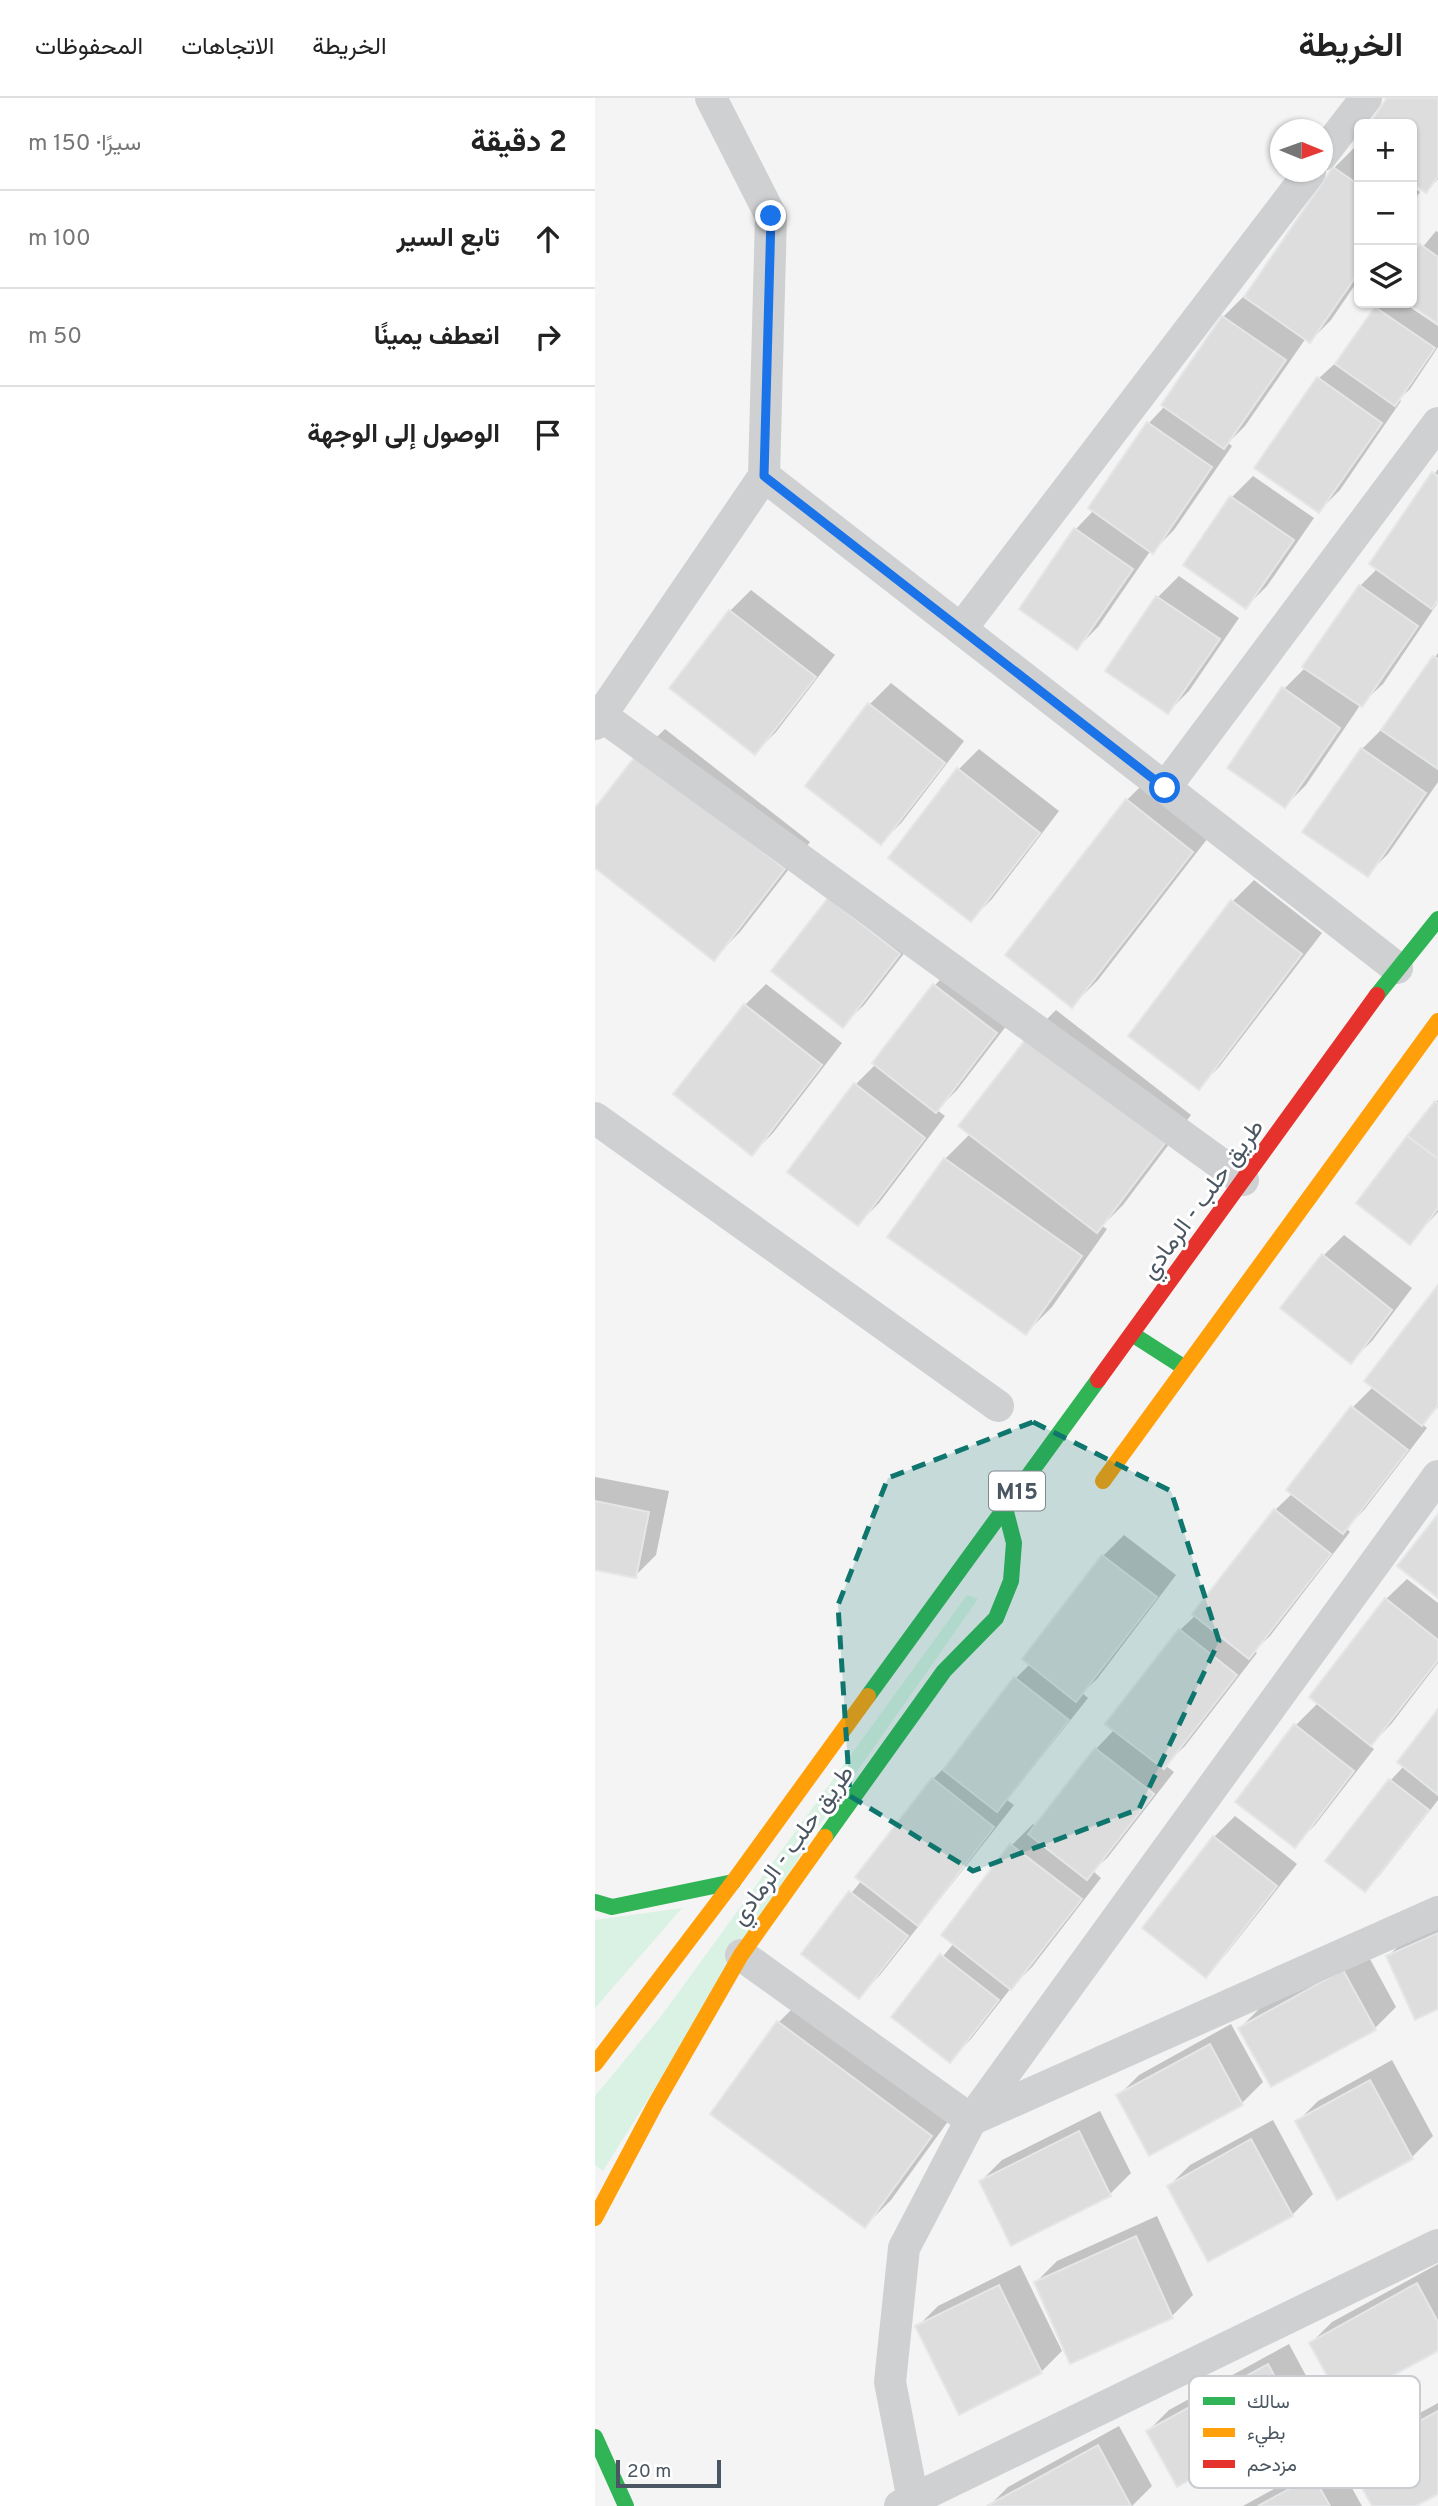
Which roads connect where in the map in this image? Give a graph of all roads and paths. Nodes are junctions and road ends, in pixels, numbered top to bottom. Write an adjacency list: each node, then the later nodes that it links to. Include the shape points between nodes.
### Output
1 (711, 98): 6 (street, via 771,216)
2 (1366, 98): 3 (street)
3 (1333, 141)
4 (1302, 182): 7 (street)
5 (1438, 424): 9 (street)
6 (764, 476): 7 (street); 8 (street)
7 (961, 629): 9 (street)
8 (597, 717): 14 (street)
9 (1165, 788): 11 (street)
10 (1438, 919): 11 (main road, طريق حلب - الرمادي / M15)
11 (1397, 968): 14 (main road, طريق حلب - الرمادي / M15)
12 (1438, 1021): 16 (main road)
13 (595, 1118): 17 (street)
14 (1243, 1180): 15 (main road, طريق حلب - الرمادي / M15)
15 (1132, 1334): 16 (main road); 20 (main road, طريق حلب - الرمادي / M15)
16 (1185, 1368): 19 (main road)
17 (998, 1406)
18 (1438, 1476): 26 (street)
19 (1103, 1481)
20 (1005, 1508): 21 (main road, طريق حلب - الرمادي / M15); 24 (main road, طريق حلب - الرمادي / M15, via 1014,1543 1011,1581 996,1618 944,1671)
21 (733, 1882): 22 (main road, via 612,1907); 25 (main road, طريق حلب - الرمادي / M15)
22 (595, 1902)
23 (1438, 1912): 26 (street)
24 (741, 1955): 26 (street); 27 (main road, طريق حلب - الرمادي / M15)
25 (595, 2063)
26 (971, 2120): 30 (street, via 904,2248 890,2382)
27 (595, 2218)
28 (1438, 2245): 30 (street)
29 (595, 2437): 31 (main road)
30 (910, 2504)
31 (626, 2506)

